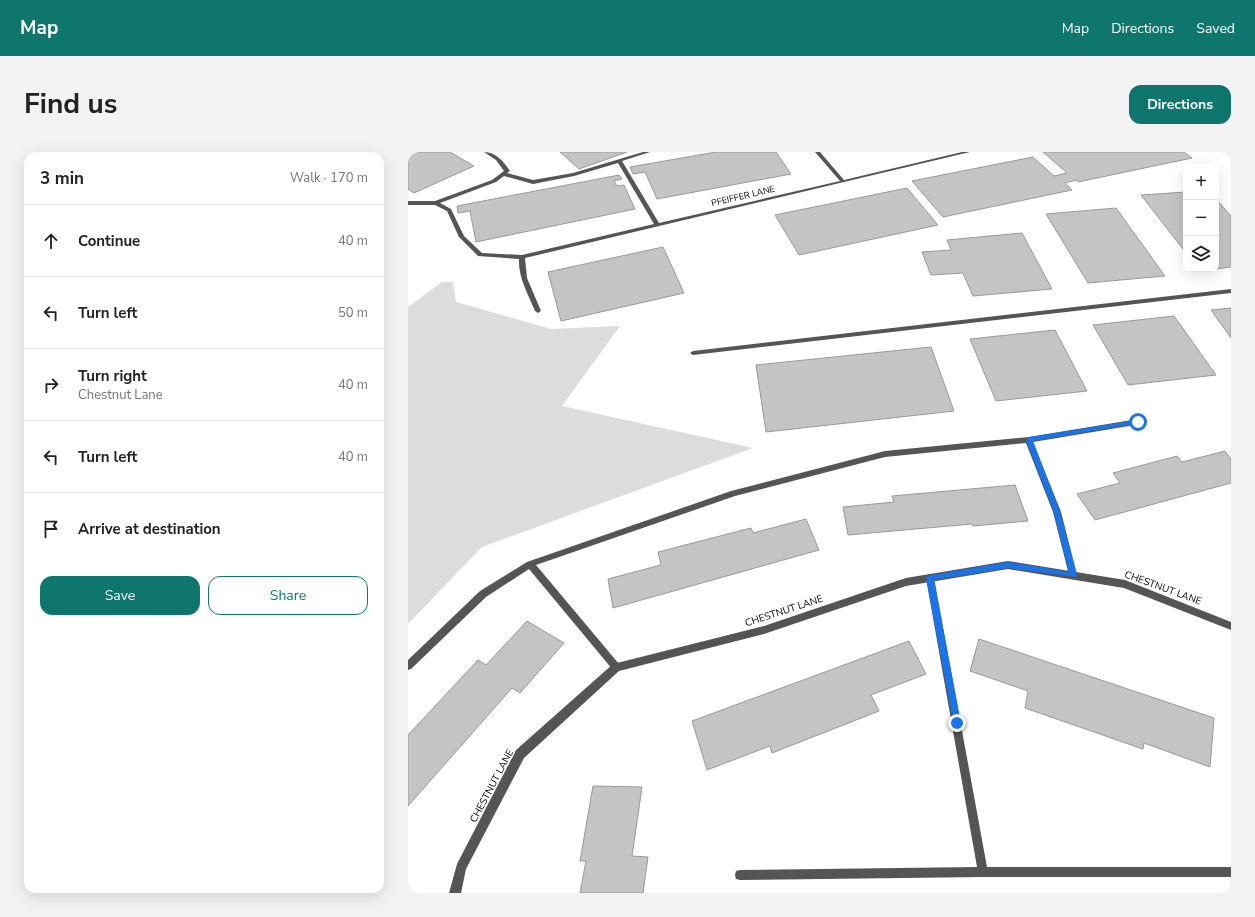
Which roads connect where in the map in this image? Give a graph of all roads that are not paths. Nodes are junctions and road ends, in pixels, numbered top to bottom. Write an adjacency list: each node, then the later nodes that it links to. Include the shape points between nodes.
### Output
1 (486, 152): 6 (street, via 498,159 507,171)
2 (648, 152): 5 (street)
3 (817, 152): 7 (street)
4 (968, 152): 7 (street, PFEIFFER LANE)
5 (619, 160): 6 (street, via 574,174 533,182); 10 (street)
6 (503, 174): 8 (street, via 494,181)
7 (843, 181): 10 (street, PFEIFFER LANE)
8 (436, 202): 9 (street); 11 (street, PFEIFFER LANE, via 449,210 462,238 480,255)
9 (408, 203)
10 (657, 225): 11 (street, PFEIFFER LANE)
11 (522, 257): 13 (street, via 522,273)
12 (1231, 291): 14 (street)
13 (538, 311)
14 (693, 353)
15 (1138, 422): 16 (street)
16 (1029, 440): 17 (street, via 885,454 734,493); 18 (street, via 1057,512)
17 (530, 564): 21 (street, via 483,594); 22 (street)
18 (1073, 575): 19 (street, CHESTNUT LANE, via 1008,565); 20 (street, CHESTNUT LANE, via 1125,584)
19 (930, 578): 22 (street, CHESTNUT LANE, via 906,582 764,630); 23 (street)
20 (1231, 626)
21 (408, 666)
22 (616, 667): 26 (street, CHESTNUT LANE, via 520,754 462,868)
23 (983, 872): 24 (street); 25 (street)
24 (1231, 872)
25 (740, 875)
26 (455, 893)

